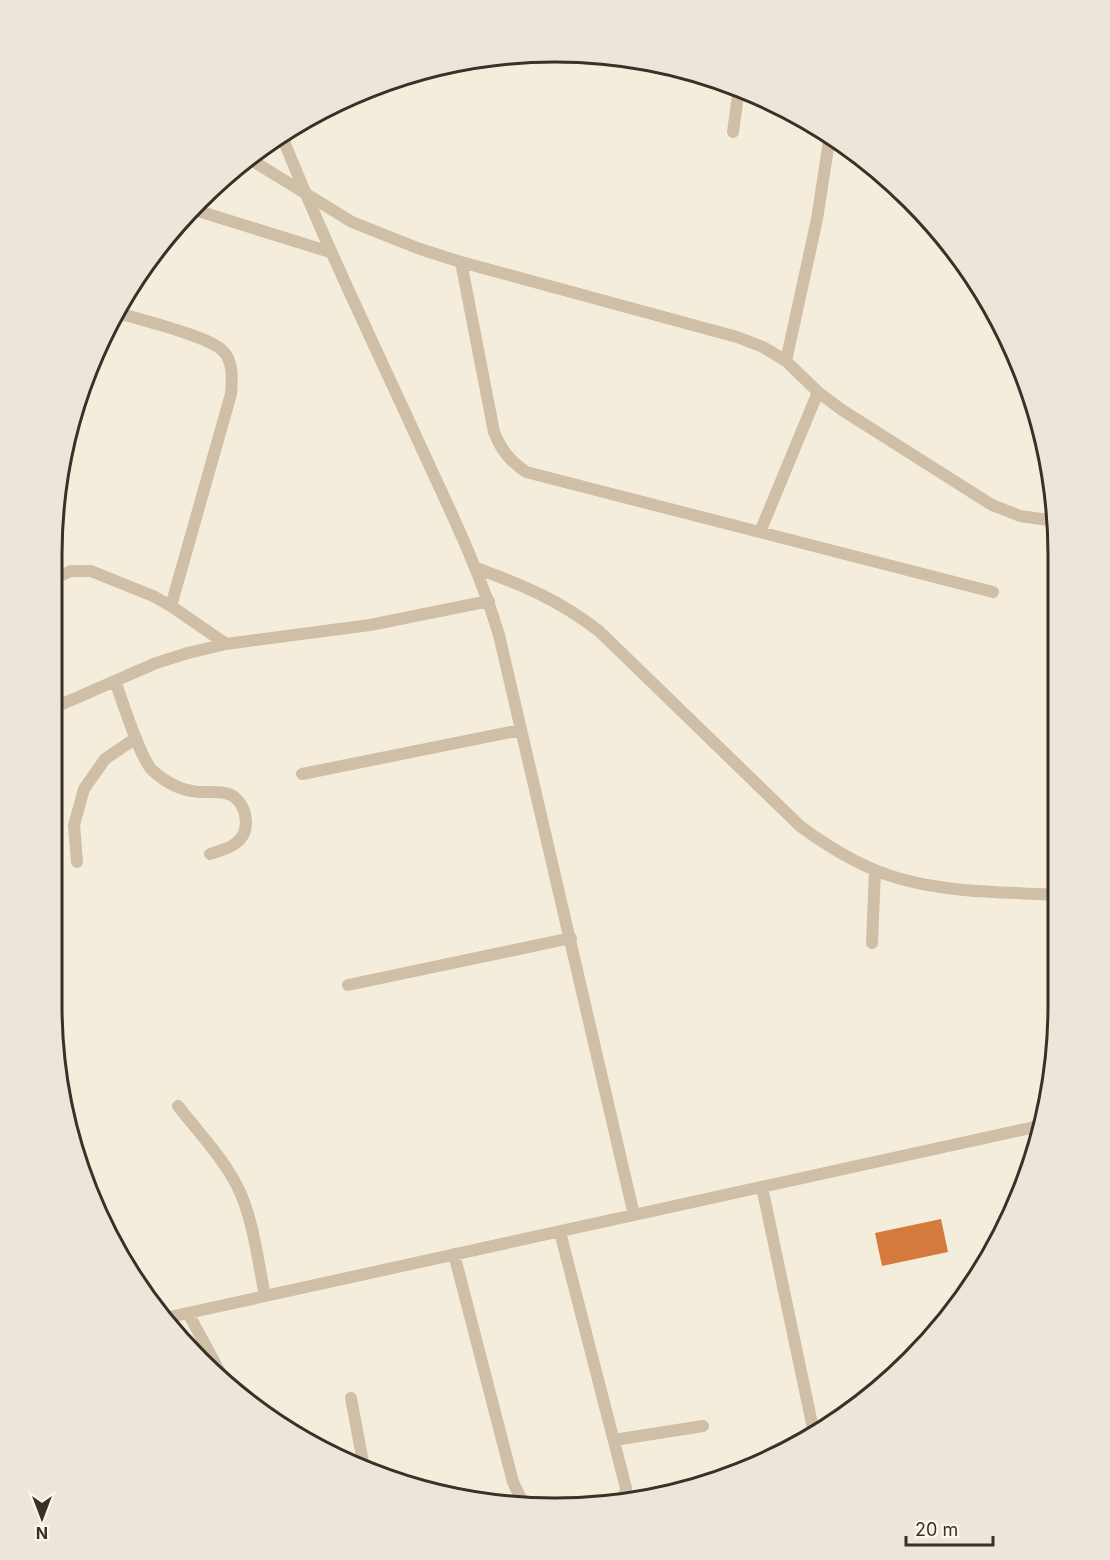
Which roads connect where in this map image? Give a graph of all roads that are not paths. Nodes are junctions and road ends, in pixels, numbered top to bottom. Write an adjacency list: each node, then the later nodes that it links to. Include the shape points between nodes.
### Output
1 (739, 97): 2 (lane)
2 (733, 132)
3 (284, 143): 6 (lane)
4 (829, 145): 11 (lane, via 817,219)
5 (256, 163): 6 (lane)
6 (304, 192): 8 (lane); 9 (lane, via 352,222)
7 (201, 212): 8 (lane)
8 (330, 252): 15 (lane)
9 (461, 262): 11 (lane, via 737,337); 14 (lane, via 494,432 500,448 512,462 543,477)
10 (124, 315): 19 (lane, via 205,340 223,351 233,372 231,394)
11 (786, 361): 12 (lane)
12 (818, 392): 13 (lane, via 992,505 1020,516); 14 (lane)
13 (1047, 520)
14 (760, 532): 17 (lane)
15 (476, 568): 18 (lane); 28 (lane, via 545,595 599,631 800,826 823,844)
16 (62, 575): 19 (lane, via 91,571)
17 (993, 592)
18 (489, 601): 20 (lane, via 370,625); 23 (lane)
19 (171, 606): 20 (lane)
20 (226, 644): 21 (lane, via 156,663)
21 (115, 681): 22 (lane); 24 (lane)
22 (62, 704)
23 (521, 730): 25 (lane); 30 (lane)
24 (136, 738): 26 (lane, via 150,768 163,779 193,791 232,795 242,805 246,818 244,832 236,843); 27 (lane, via 105,759 84,789 74,825)
25 (302, 774)
26 (210, 854)
27 (77, 862)
28 (875, 870): 29 (lane, via 927,885); 31 (lane)
29 (1048, 894)
30 (571, 938): 32 (lane); 36 (lane)
31 (872, 943)
32 (348, 985)
33 (178, 1106): 39 (lane, via 240,1192 248,1212)
34 (1033, 1127): 35 (lane)
35 (762, 1187): 36 (lane); 44 (lane)
36 (634, 1215): 37 (lane)
37 (560, 1232): 38 (lane); 46 (lane)
38 (454, 1254): 39 (lane); 49 (lane)
39 (265, 1296): 40 (lane)
40 (188, 1313): 41 (lane); 42 (lane)
41 (173, 1316)
42 (213, 1361)
43 (351, 1398): 47 (lane)
44 (812, 1425)
45 (703, 1426): 46 (lane)
46 (614, 1440): 48 (lane)
47 (363, 1459)
48 (625, 1493)
49 (520, 1497)

